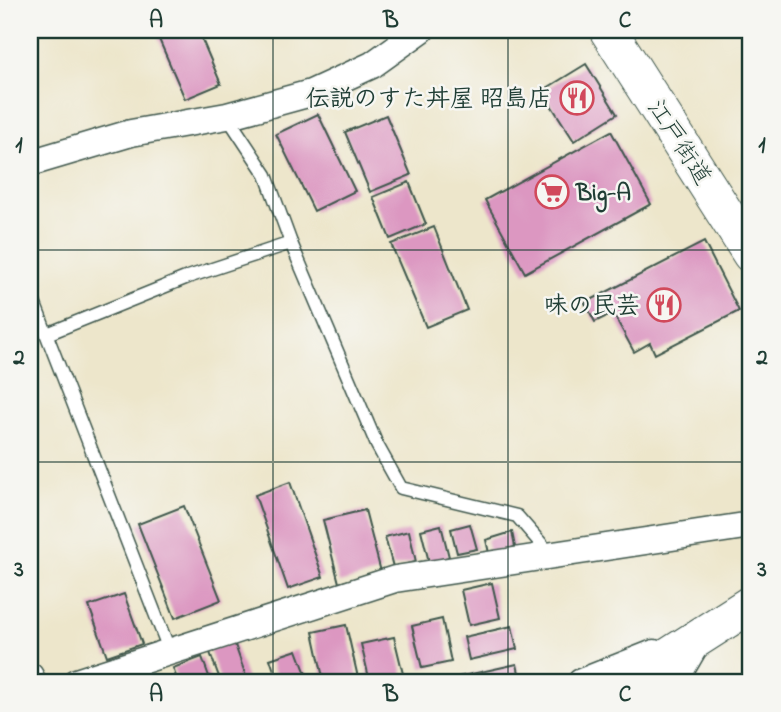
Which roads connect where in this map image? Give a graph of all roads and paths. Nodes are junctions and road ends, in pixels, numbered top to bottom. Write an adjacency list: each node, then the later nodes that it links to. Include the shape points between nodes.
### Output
1 (421, 30): 3 (street, via 372,65 311,93)
2 (608, 30): 6 (street, 江戸街道)
3 (227, 116): 4 (street, via 131,133); 5 (lane, via 266,175)
4 (30, 163)
5 (291, 243): 8 (lane, via 188,277); 10 (lane, via 377,445 401,488 517,516)
6 (751, 254)
7 (30, 292): 8 (lane)
8 (47, 334): 13 (lane)
9 (751, 525): 10 (street)
10 (551, 555): 13 (street, via 395,579)
11 (751, 604): 12 (street)
12 (702, 634): 15 (street); 18 (street); 19 (street)
13 (170, 652): 17 (street)
14 (30, 676): 16 (street)
15 (584, 680)
16 (33, 682)
17 (76, 682)
18 (628, 682)
19 (674, 682)

